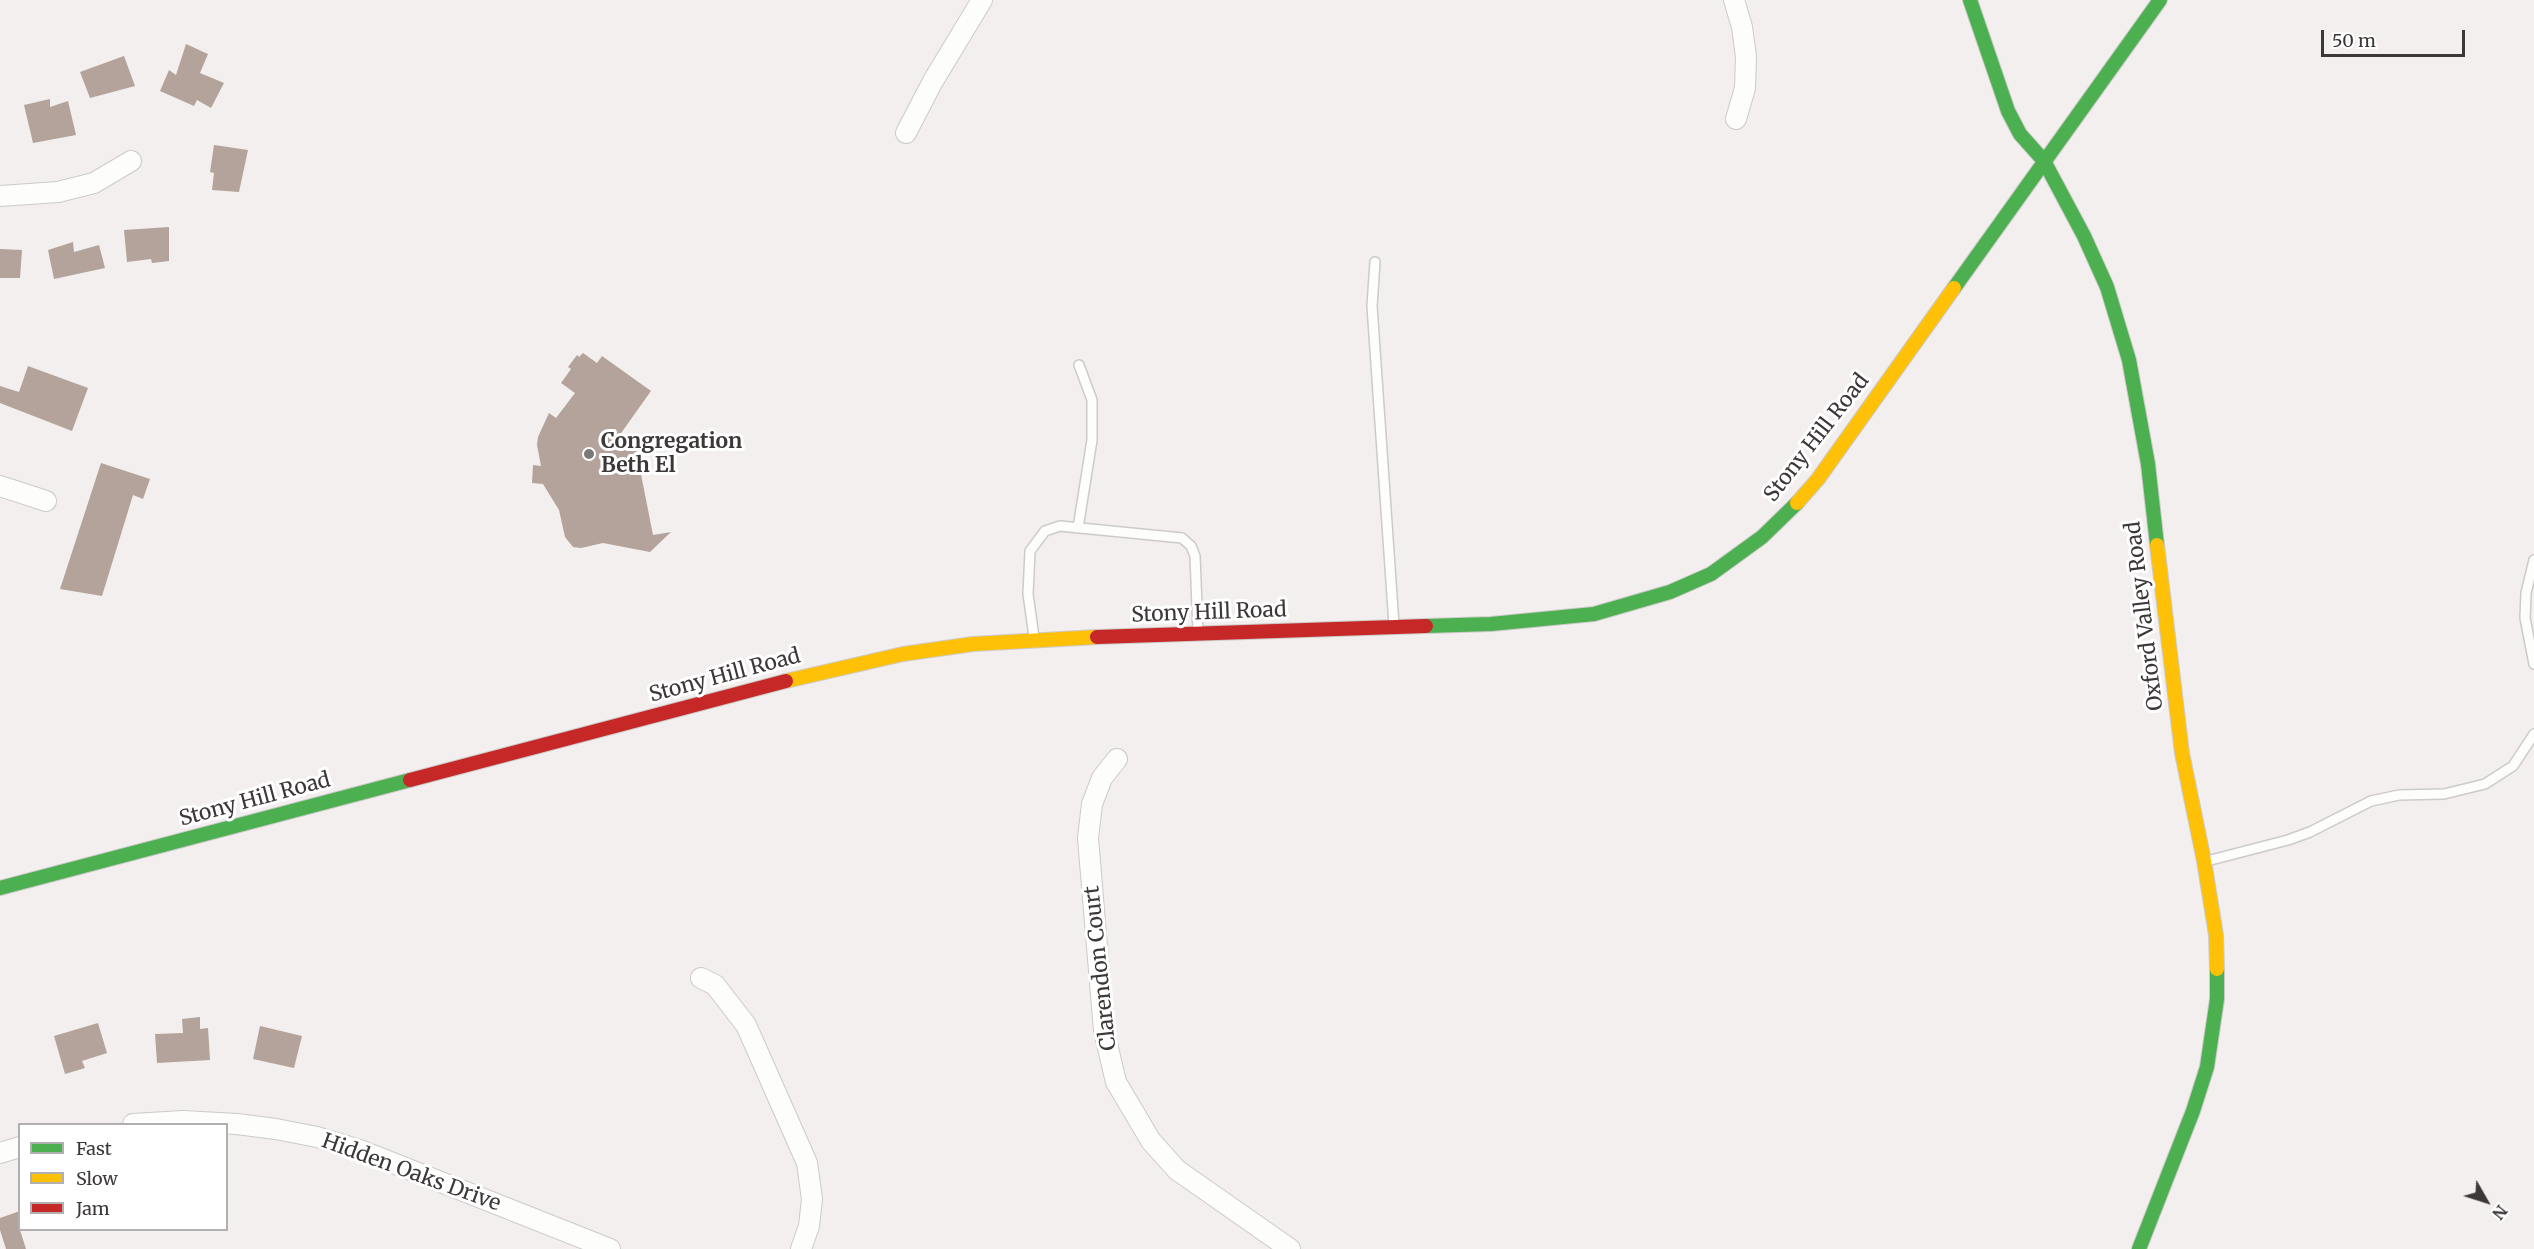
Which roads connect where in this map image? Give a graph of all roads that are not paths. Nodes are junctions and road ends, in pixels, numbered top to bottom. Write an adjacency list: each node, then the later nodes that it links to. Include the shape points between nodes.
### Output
1 (982, 0): 6 (street)
2 (1734, 0): 5 (street, via 1746,57 1745,88)
3 (1970, 0): 8 (street, Oxford Valley Road, via 2008,111 2020,134)
4 (2160, 0): 8 (street, Stony Hill Road)
5 (1736, 119)
6 (906, 133)
7 (131, 161): 9 (street, via 94,183 58,192)
8 (2044, 161): 17 (street, Stony Hill Road, via 1818,479 1775,525 1722,567 1670,592 1594,614); 23 (street, Oxford Valley Road, via 2099,270 2129,360 2146,453 2182,753)
9 (0, 196)
10 (1375, 262): 17 (lane, via 1372,306)
11 (1079, 365): 14 (lane, via 1092,400 1092,440)
12 (0, 486): 13 (street)
13 (46, 501)
14 (1078, 528): 18 (lane, via 1182,538 1195,556); 19 (lane, via 1060,526 1045,531 1030,551 1028,594)
15 (2534, 560): 16 (lane)
16 (2532, 578): 20 (lane, via 2525,618)
17 (1394, 628): 18 (street, Stony Hill Road)
18 (1198, 634): 19 (street, Stony Hill Road)
19 (1035, 640): 24 (street, Stony Hill Road, via 973,644 842,667)
20 (2534, 664)
21 (2534, 734): 23 (lane, via 2513,766 2485,783 2444,794 2399,795 2371,801 2288,840)
22 (1117, 759): 33 (street, Clarendon Court, via 1102,778 1092,804 1088,838 1104,1031 1116,1082 1151,1141 1177,1170)
23 (2204, 861): 34 (street, Oxford Valley Road, via 2218,966 2210,1051 2193,1111)
24 (0, 888)
25 (701, 978): 32 (street, via 715,985 747,1025 807,1163 812,1199)
26 (158, 1123): 27 (street, Hidden Oaks Drive)
27 (219, 1123)
28 (228, 1124): 31 (street, Hidden Oaks Drive, via 317,1137 360,1150)
29 (18, 1148): 30 (street)
30 (0, 1153)
31 (610, 1249)
32 (801, 1249)
33 (1290, 1249)
34 (2139, 1249)

